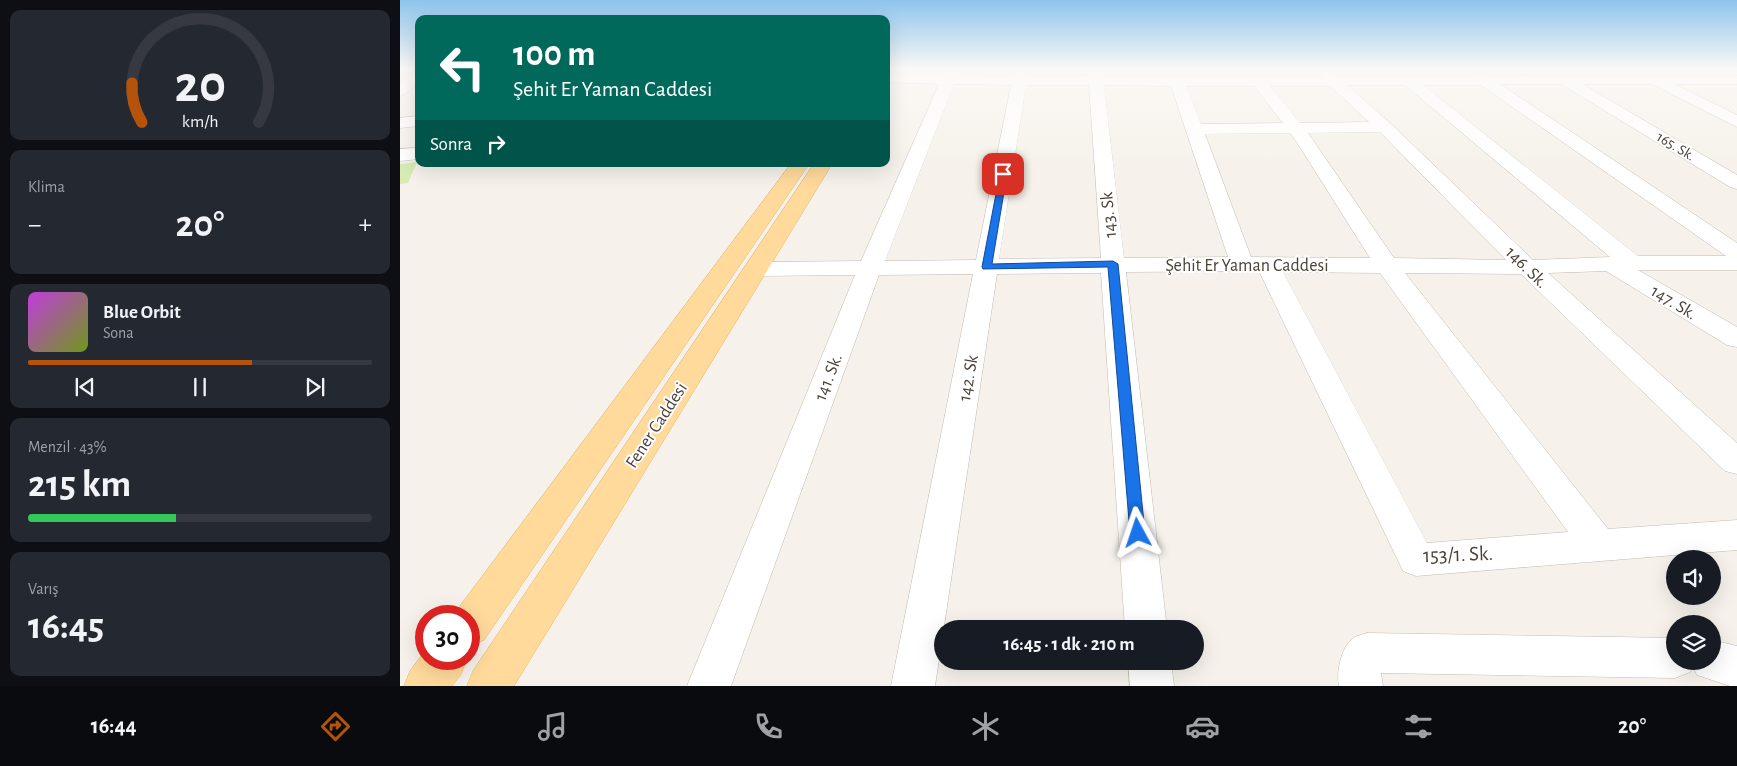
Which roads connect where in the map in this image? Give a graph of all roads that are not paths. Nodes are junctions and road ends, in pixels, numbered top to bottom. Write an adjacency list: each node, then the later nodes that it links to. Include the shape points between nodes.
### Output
1 (939, 101): 31 (street, 141. Sk.)
2 (1016, 101): 30 (street, 142. Sk)
3 (1098, 101): 26 (street, 143. Sk)
4 (1184, 101): 16 (street)
5 (1274, 101): 14 (street)
6 (1355, 101): 15 (street, 146. Sk.)
7 (1427, 101): 28 (street, 147. Sk.)
8 (1515, 101): 24 (street)
9 (1600, 101): 23 (street, 165. Sk.)
10 (1696, 101): 12 (street)
11 (415, 121): 13 (street)
12 (1737, 122)
13 (400, 123)
14 (1294, 127): 15 (street); 16 (street); 29 (street)
15 (1384, 127): 32 (street, 146. Sk.)
16 (1193, 129): 27 (street)
17 (415, 145): 18 (street)
18 (400, 147)
19 (415, 154): 20 (street)
20 (400, 156)
21 (798, 167): 38 (main road, Fener Caddesi)
22 (821, 167): 33 (main road, Fener Caddesi)
23 (1737, 183)
24 (1737, 253)
25 (1737, 263): 28 (street, Şehit Er Yaman Caddesi)
26 (1113, 264): 27 (street, Şehit Er Yaman Caddesi); 30 (street, Şehit Er Yaman Caddesi); 39 (street, 143. Sk)
27 (1255, 264): 29 (street, Şehit Er Yaman Caddesi); 37 (street, 153/1. Sk., via 1416,560)
28 (1622, 264): 32 (street, Şehit Er Yaman Caddesi); 34 (street, 147. Sk.)
29 (1387, 266): 32 (street, Şehit Er Yaman Caddesi); 37 (street)
30 (987, 267): 31 (street, Şehit Er Yaman Caddesi); 48 (street, 142. Sk)
31 (870, 268): 33 (street, Şehit Er Yaman Caddesi); 47 (street, 141. Sk.)
32 (1527, 268): 35 (street, 146. Sk.)
33 (756, 269): 46 (main road, Fener Caddesi)
34 (1737, 340)
35 (1737, 462)
36 (1737, 535): 37 (street, 153/1. Sk.)
37 (1599, 546)
38 (480, 612)
39 (1145, 620)
40 (1666, 658): 50 (street, via 1367,653 1360,660 1358,678)
41 (1721, 663): 42 (street)
42 (1737, 667)
43 (438, 670): 45 (main road)
44 (1150, 670): 49 (street)
45 (426, 686)
46 (488, 686)
47 (709, 686)
48 (914, 686)
49 (1152, 686)
50 (1361, 686)

